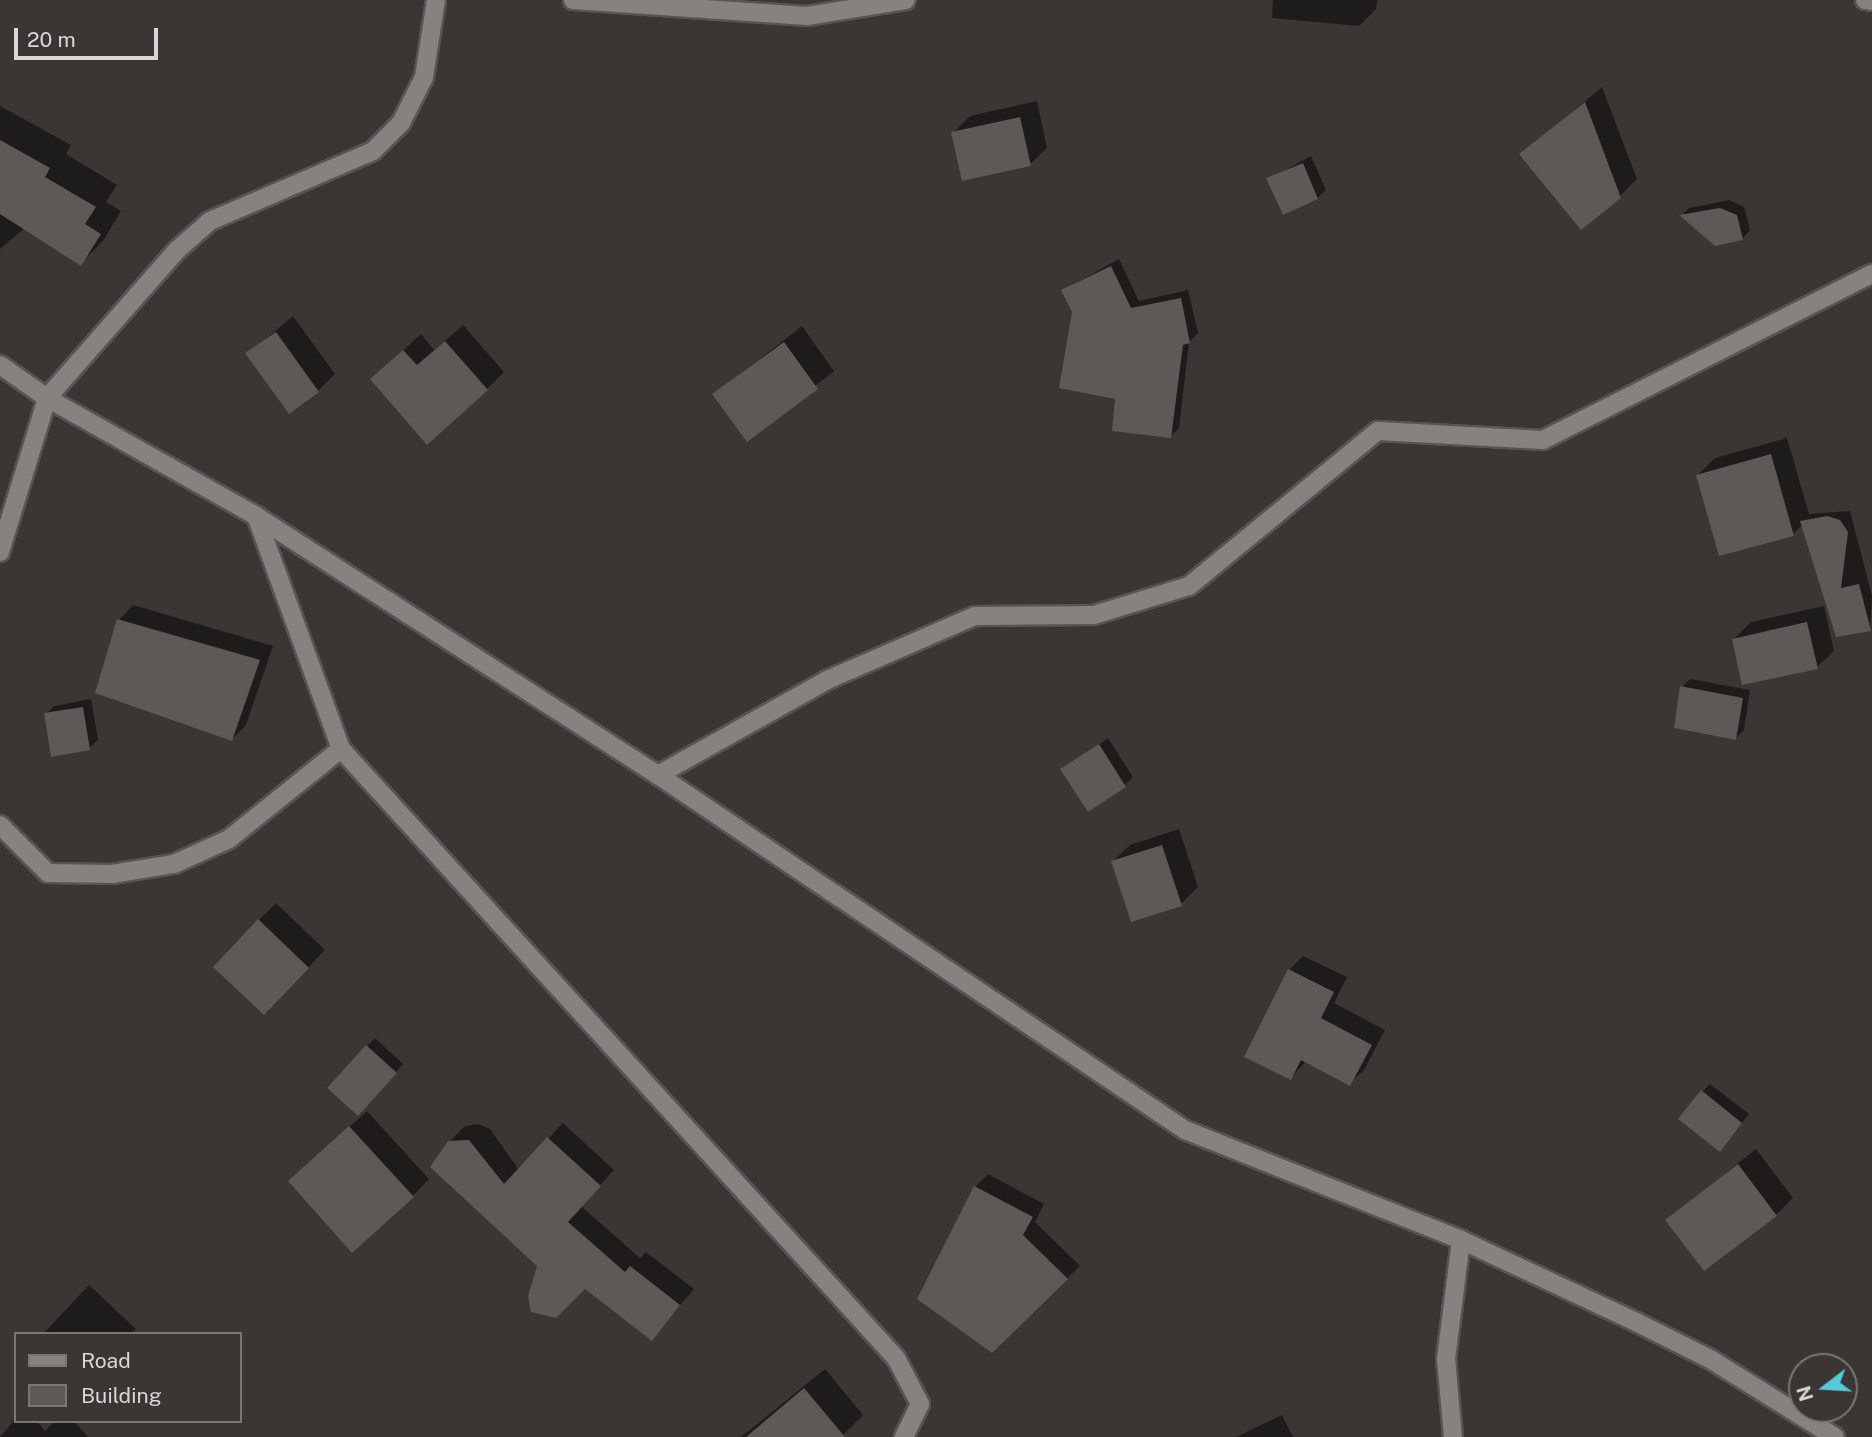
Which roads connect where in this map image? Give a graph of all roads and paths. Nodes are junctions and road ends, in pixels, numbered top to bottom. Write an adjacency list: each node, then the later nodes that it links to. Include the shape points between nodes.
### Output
1 (436, 0): 8 (street, via 424,77 401,123 373,151 210,221 176,251)
2 (573, 0): 3 (street, via 807,16)
3 (906, 0)
4 (1865, 0): 5 (street)
5 (1872, 1)
6 (1872, 274): 12 (street, via 1543,440 1378,431 1189,586 1094,615 975,615 827,680)
7 (0, 365): 8 (street)
8 (47, 398): 9 (street); 10 (street)
9 (256, 516): 11 (street); 12 (street)
10 (0, 552)
11 (341, 749): 13 (street, via 229,839 174,864 112,874 48,873); 15 (street, via 896,1357 920,1404)
12 (658, 775): 14 (street, via 1185,1130)
13 (0, 825)
14 (1461, 1240): 16 (street, via 1446,1359); 17 (street, via 1710,1359)
15 (904, 1437)
16 (1453, 1437)
17 (1835, 1437)

